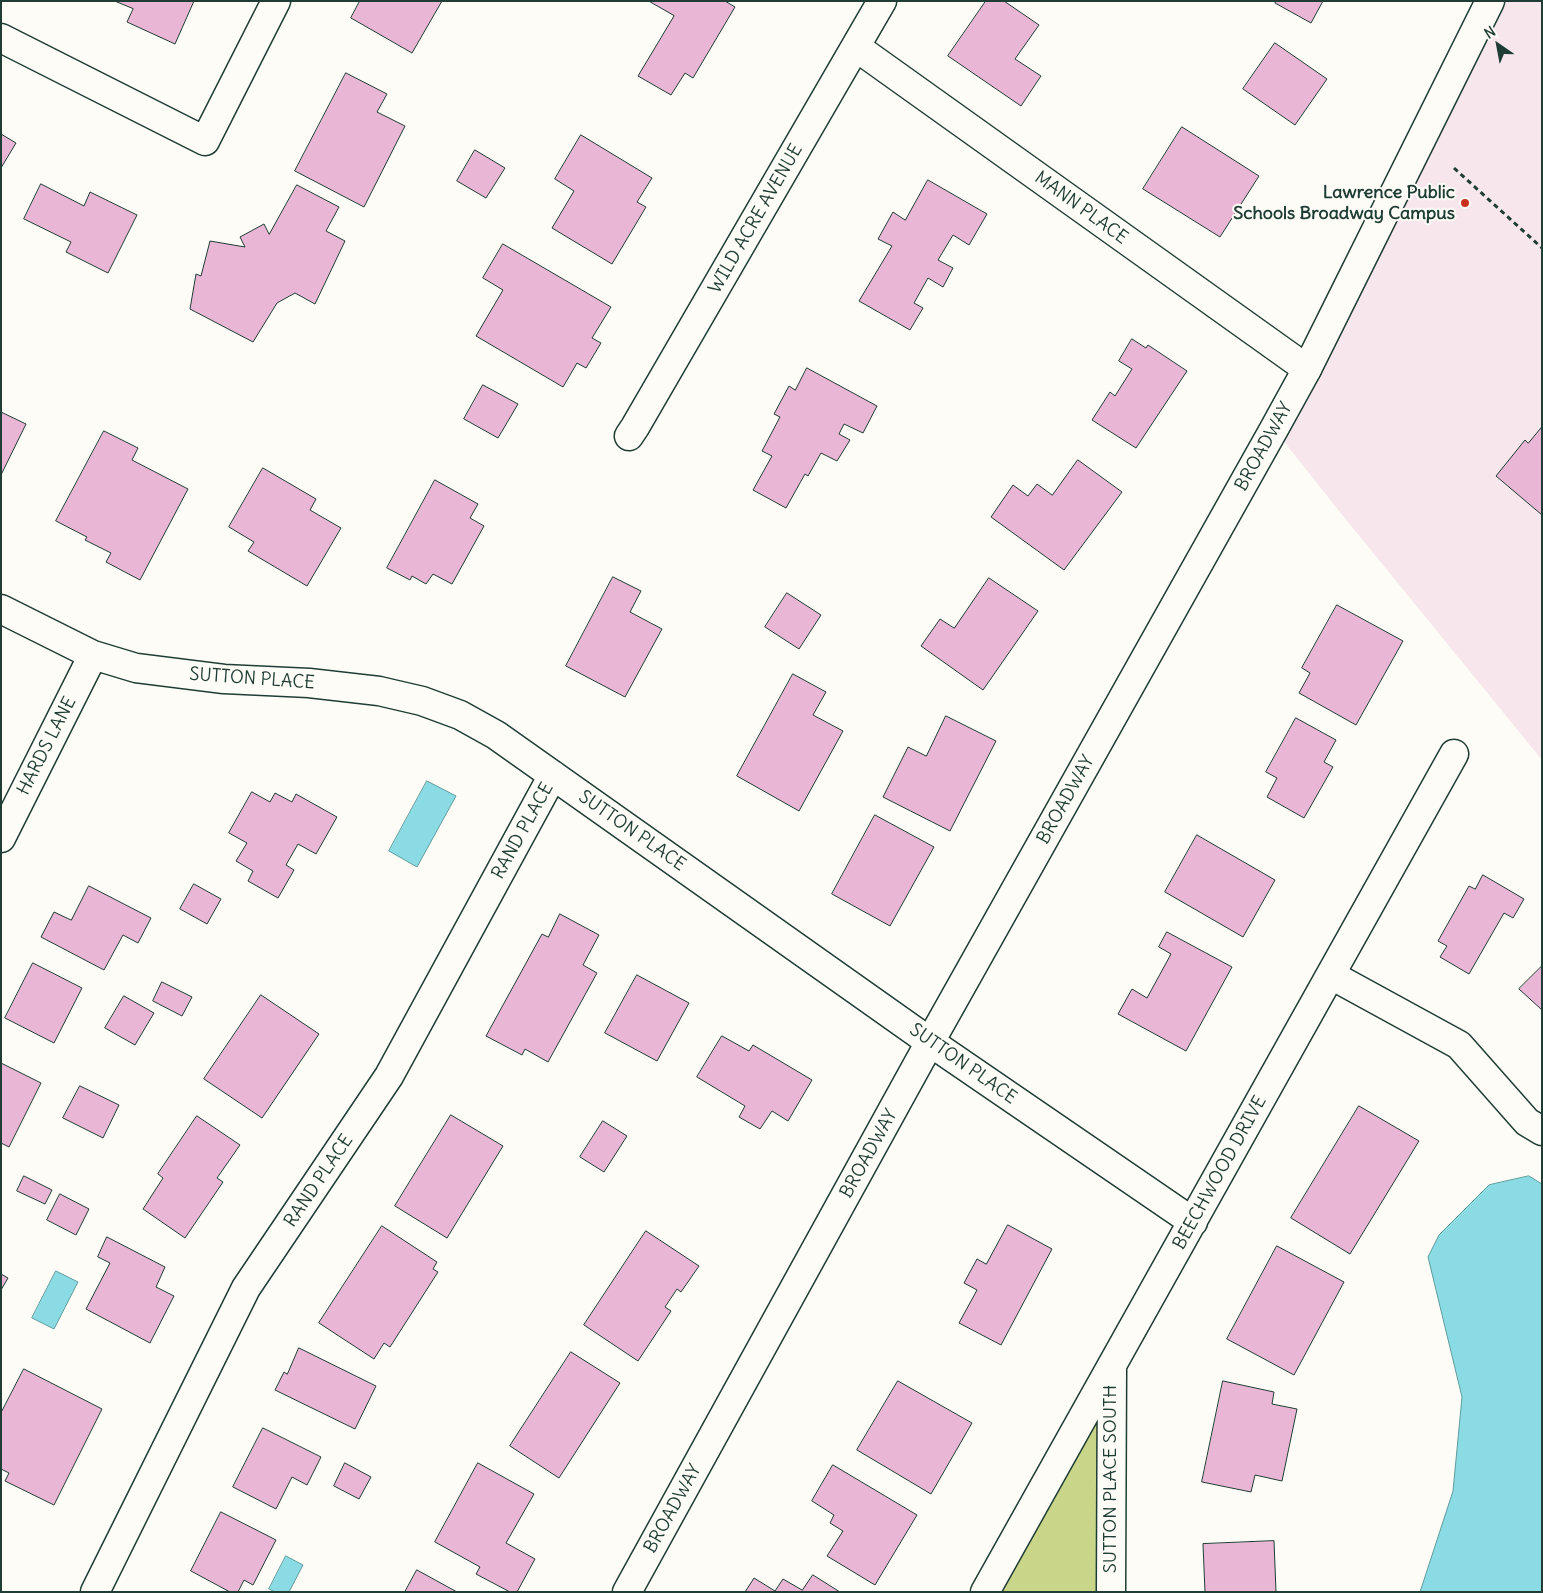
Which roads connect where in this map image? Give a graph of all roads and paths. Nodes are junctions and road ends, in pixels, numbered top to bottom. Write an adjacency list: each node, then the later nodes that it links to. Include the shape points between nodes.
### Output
1 (276, 1): 4 (street, via 205,141)
2 (882, 1): 5 (street, WILD ACRE AVENUE)
3 (1490, 1): 8 (street, BROADWAY)
4 (1, 38)
5 (856, 47): 8 (street, MANN PLACE); 9 (street, WILD ACRE AVENUE)
6 (1454, 168): 7 (path)
7 (1542, 248)
8 (1307, 369): 16 (street, BROADWAY)
9 (629, 436)
10 (1, 609): 11 (street, SUTTON PLACE)
11 (93, 655): 13 (street, SUTTON PLACE, via 136,668 224,679 309,683 380,691 422,701 460,715 496,735); 14 (street, HARDS LANE)
12 (1454, 754): 15 (street, BEECHWOOD DRIVE)
13 (553, 775): 16 (street, SUTTON PLACE); 20 (street, RAND PLACE, via 389,1076 246,1288)
14 (1, 838)
15 (1331, 975): 17 (street, via 1458,1045 1527,1122); 18 (street, BEECHWOOD DRIVE)
16 (930, 1042): 18 (street, SUTTON PLACE); 21 (street, BROADWAY)
17 (1542, 1132)
18 (1193, 1222): 19 (street, BEECHWOOD DRIVE)
19 (1112, 1367): 22 (street, BEECHWOOD DRIVE); 23 (street, SUTTON PLACE SOUTH)
20 (95, 1592)
21 (627, 1592)
22 (986, 1592)
23 (1111, 1592)

